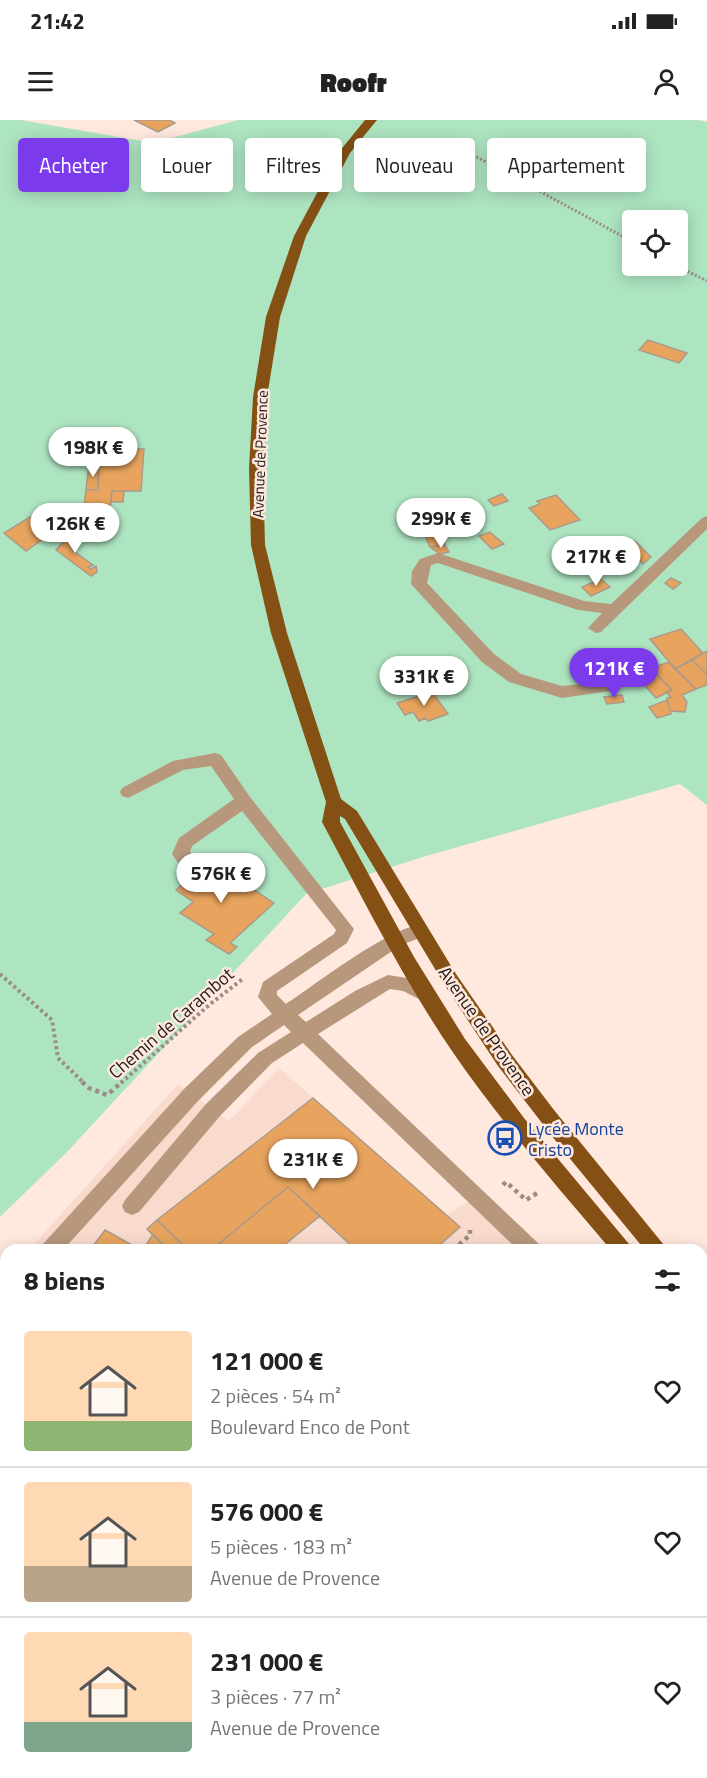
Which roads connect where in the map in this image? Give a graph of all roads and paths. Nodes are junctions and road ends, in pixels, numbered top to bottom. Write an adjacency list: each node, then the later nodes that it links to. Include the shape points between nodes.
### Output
1 (371, 120): 12 (main road, Avenue de Provence, via 345,152 296,246 273,317 260,397 258,545 279,633)
2 (475, 156): 3 (path)
3 (622, 236)
4 (688, 272): 5 (path)
5 (707, 281)
6 (707, 521): 7 (street)
7 (615, 609): 8 (street); 9 (street, via 584,606 438,558 425,562 420,571 419,584 488,658 515,678 562,692)
8 (596, 628)
9 (610, 686)
10 (128, 792): 11 (street, via 179,765 215,759)
11 (244, 801): 13 (street, via 185,842 181,854); 19 (street, via 345,929 341,938 269,987 267,997)
12 (334, 802): 14 (main road, Avenue de Provence, via 351,815); 15 (main road, Avenue de Provence, via 332,822)
13 (192, 865)
14 (419, 931): 15 (street); 27 (main road, Avenue de Provence, via 485,1033 543,1112)
15 (395, 940): 18 (main road, Avenue de Provence); 19 (street)
16 (0, 974): 17 (path, Chemin de Carambot, via 52,1020 58,1058 89,1088 107,1095)
17 (246, 976)
18 (429, 997): 20 (street, via 407,984 388,982); 26 (main road, Avenue de Provence, via 457,1043 520,1128)
19 (286, 1014): 20 (street); 24 (street, via 246,1042 192,1094)
20 (304, 1033): 23 (street, via 265,1058 213,1110); 25 (street)
21 (506, 1182): 22 (path)
22 (525, 1200)
23 (132, 1206)
24 (55, 1244)
25 (526, 1244)
26 (619, 1244)
27 (653, 1244)

